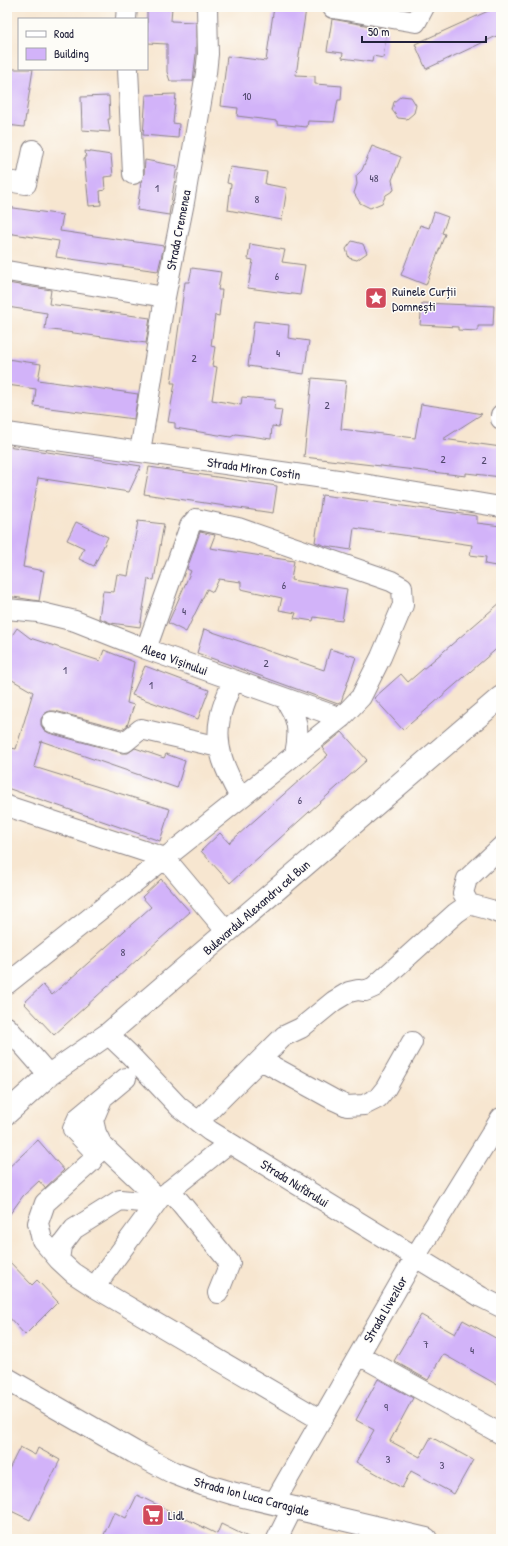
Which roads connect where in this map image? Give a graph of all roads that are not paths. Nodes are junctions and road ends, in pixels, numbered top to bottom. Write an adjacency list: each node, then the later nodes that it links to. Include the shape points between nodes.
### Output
1 (127, 7): 5 (street)
2 (207, 7): 11 (street, Strada Cremenea, via 206,73)
3 (424, 7): 4 (street, via 416,22)
4 (333, 8)
5 (126, 18)
6 (128, 70): 8 (street)
7 (33, 150): 9 (street, via 26,184)
8 (133, 174)
9 (7, 181)
10 (7, 271): 11 (street)
11 (165, 297): 15 (street, Strada Cremenea)
12 (501, 415): 13 (street)
13 (501, 419)
14 (7, 433): 15 (street, Strada Miron Costin)
15 (140, 452): 16 (street, Strada Miron Costin, via 345,481)
16 (501, 507)
17 (7, 609): 18 (street, Aleea Vișinului, via 38,612 75,621)
18 (146, 649): 19 (street, Aleea Vișinului); 22 (street, via 190,526 196,519 238,528 391,581 402,587 404,605 361,697)
19 (233, 680): 21 (street, Aleea Vișinului); 24 (street, via 220,717)
20 (501, 697): 32 (main road, Bulevardul Alexandru cel Bun)
21 (284, 698): 22 (street, Aleea Vișinului); 25 (street, via 297,720 298,742)
22 (341, 718): 25 (street)
23 (52, 722): 24 (street, via 125,742 141,729)
24 (219, 747): 26 (street, via 222,763)
25 (295, 754): 26 (street)
26 (240, 797): 29 (street)
27 (7, 806): 29 (street)
28 (501, 847): 30 (street, via 467,879 462,893)
29 (165, 858): 32 (street); 33 (street)
30 (468, 904): 31 (street); 37 (street, via 374,987 365,991 349,992 334,1001 301,1028 284,1036)
31 (501, 914)
32 (227, 932): 35 (main road, Bulevardul Alexandru cel Bun)
33 (7, 984)
34 (7, 1027): 38 (street)
35 (108, 1034): 38 (main road, Bulevardul Alexandru cel Bun); 43 (street, Strada Nufărului, via 179,1107)
36 (412, 1042): 37 (street, via 386,1088 378,1098 364,1105 347,1106)
37 (261, 1060): 43 (street)
38 (49, 1075): 41 (main road, Bulevardul Alexandru cel Bun)
39 (126, 1078): 40 (street)
40 (103, 1098): 45 (street, via 93,1120 102,1145); 47 (street, via 78,1118 73,1129 92,1149 95,1156 45,1203 38,1223 42,1240)
41 (7, 1113)
42 (501, 1118): 46 (street, Strada Livezilor)
43 (198, 1122): 44 (street, Strada Nufărului)
44 (229, 1143): 45 (street); 46 (street, Strada Nufărului)
45 (165, 1195): 47 (street, via 141,1202 120,1200 74,1229 61,1246); 48 (street); 49 (street, via 230,1263)
46 (415, 1257): 50 (street, Strada Nufărului); 51 (street, Strada Livezilor)
47 (59, 1260): 48 (street)
48 (96, 1288): 55 (street)
49 (218, 1293)
50 (501, 1307)
51 (359, 1355): 55 (street, Strada Livezilor); 56 (street)
52 (7, 1364): 54 (main road, Strada Ion Luca Caragiale)
53 (7, 1379): 54 (main road, Strada Ion Luca Caragiale)
54 (67, 1414): 57 (main road, Strada Ion Luca Caragiale, via 174,1473 204,1485)
55 (321, 1420): 57 (street, Strada Livezilor)
56 (501, 1434)
57 (283, 1505): 58 (street, Strada Livezilor); 59 (main road, Strada Ion Luca Caragiale)
58 (277, 1539)
59 (426, 1539)

